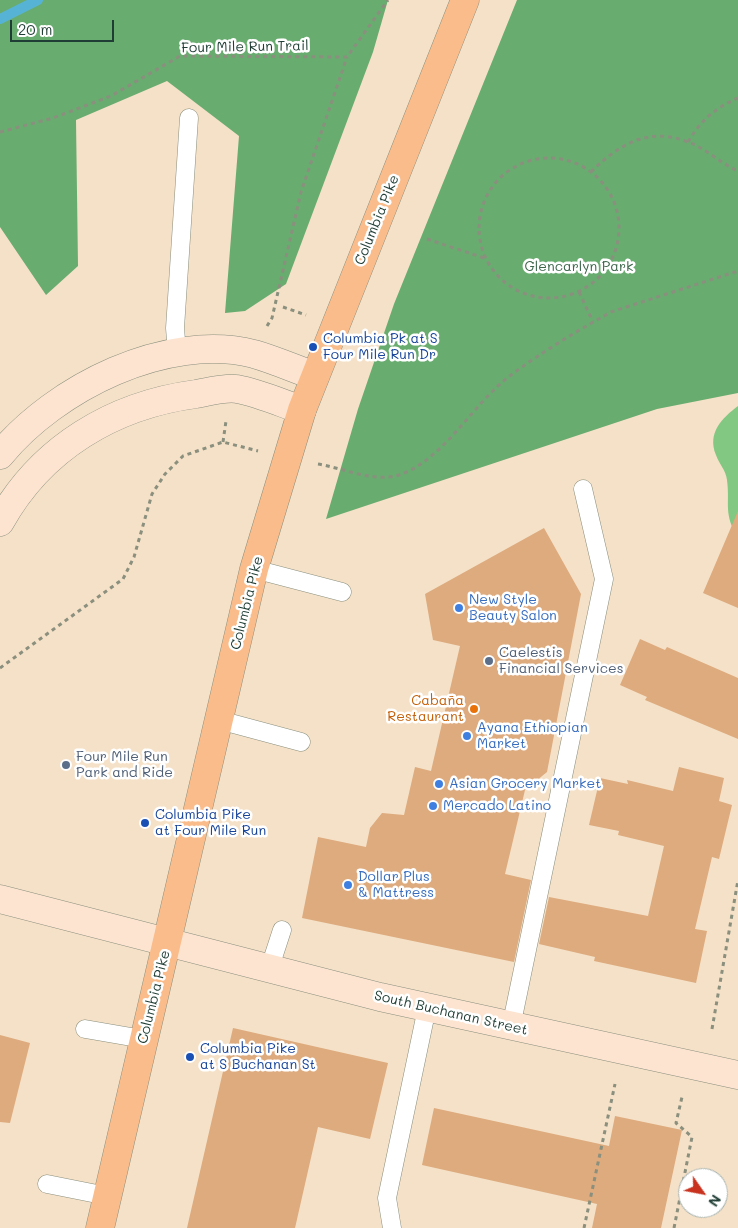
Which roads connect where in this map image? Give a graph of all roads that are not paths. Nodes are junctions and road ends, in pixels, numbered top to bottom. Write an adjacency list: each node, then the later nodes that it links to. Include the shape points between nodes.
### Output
1 (465, 0): 4 (main road, Columbia Pike)
2 (189, 118): 3 (lane, via 175,328)
3 (177, 353): 4 (street, via 208,350 253,354); 6 (street, via 162,354 104,375 52,406 13,439)
4 (316, 376): 5 (main road, Columbia Pike)
5 (302, 410): 8 (street, via 236,389 170,398 120,414 73,439 40,467); 9 (main road, Columbia Pike)
6 (0, 455)
7 (584, 489): 18 (lane, via 604,579)
8 (0, 522)
9 (254, 569): 10 (lane); 11 (main road, Columbia Pike)
10 (342, 592)
11 (219, 720): 12 (lane); 15 (main road, Columbia Pike)
12 (301, 742)
13 (0, 899): 15 (street, South Buchanan Street)
14 (282, 930): 16 (lane)
15 (167, 942): 16 (street, South Buchanan Street); 20 (main road, Columbia Pike)
16 (269, 970): 17 (street, South Buchanan Street)
17 (427, 1008): 18 (street, South Buchanan Street); 25 (lane, via 387,1198)
18 (511, 1027): 21 (street, South Buchanan Street)
19 (85, 1029): 20 (lane)
20 (143, 1039): 23 (main road, Columbia Pike)
21 (738, 1075)
22 (47, 1184): 23 (lane)
23 (107, 1196): 24 (main road, Columbia Pike)
24 (100, 1228)
25 (392, 1228)

